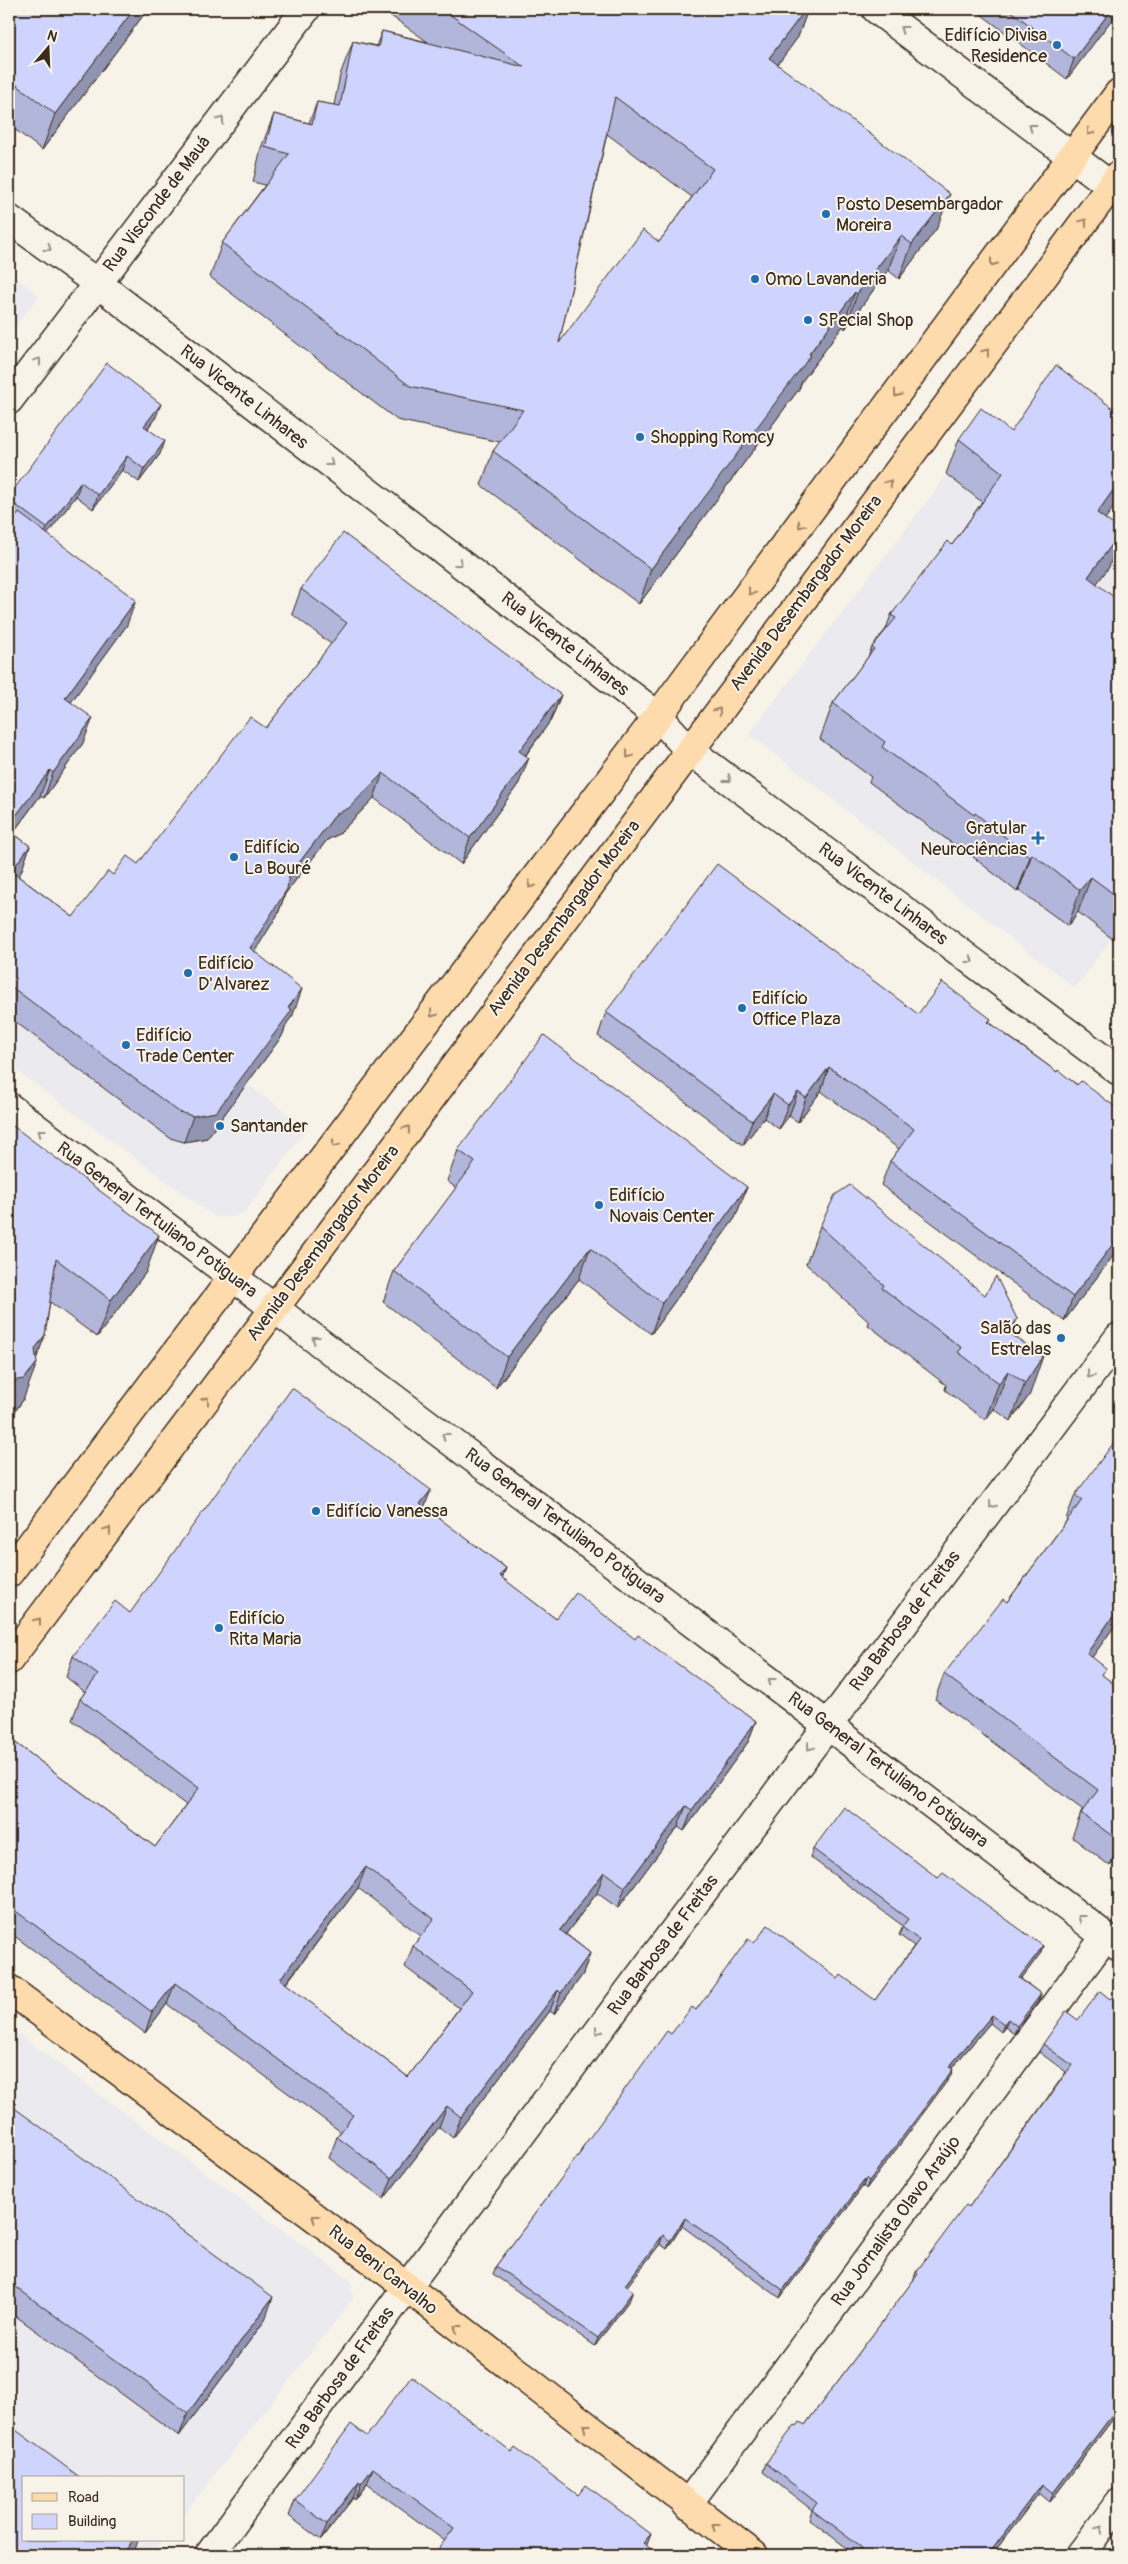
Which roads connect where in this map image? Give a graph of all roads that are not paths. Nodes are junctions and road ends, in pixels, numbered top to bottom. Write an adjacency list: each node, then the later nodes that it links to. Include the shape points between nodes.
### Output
1 (306, 9): 7 (street, Rua Visconde de Mauá, one-way to 1)
2 (876, 9): 4 (street, one-way to 2)
3 (1119, 93): 4 (main road, one-way to 4)
4 (1071, 156): 5 (street); 9 (main road, one-way to 9)
5 (1117, 184): 10 (main road, Avenida Desembargador Moreira, one-way to 5)
6 (9, 219): 7 (street, Rua Vicente Linhares, one-way to 7)
7 (97, 284): 8 (street, Rua Visconde de Mauá, one-way to 7); 9 (street, Rua Vicente Linhares, one-way to 9)
8 (9, 400)
9 (658, 716): 10 (street, Rua Vicente Linhares); 13 (main road, one-way to 13)
10 (689, 750): 11 (street, Rua Vicente Linhares, one-way to 11); 14 (main road, Avenida Desembargador Moreira, one-way to 10)
11 (1119, 1070)
12 (9, 1107): 13 (street, Rua General Tertuliano Potiguara, one-way to 12)
13 (233, 1278): 14 (street, Rua General Tertuliano Potiguara); 16 (main road)
14 (274, 1308): 17 (main road, Avenida Desembargador Moreira, one-way to 14); 18 (street, Rua General Tertuliano Potiguara, one-way to 14)
15 (1119, 1336): 18 (street, Rua Barbosa de Freitas, one-way to 18)
16 (9, 1573)
17 (9, 1660)
18 (828, 1724): 19 (street, Rua General Tertuliano Potiguara, one-way to 18); 21 (street, Rua Barbosa de Freitas, one-way to 21)
19 (1112, 1942): 23 (street, Rua Jornalista Olavo Araújo)
20 (9, 1989): 21 (main road, Rua Beni Carvalho, one-way to 20)
21 (406, 2288): 23 (main road, Rua Beni Carvalho, one-way to 21); 24 (street, Rua Barbosa de Freitas)
22 (1119, 2503): 26 (street, one-way to 22)
23 (687, 2504): 25 (main road, Rua Beni Carvalho, one-way to 23)
24 (209, 2555)
25 (754, 2555)
26 (1080, 2555)

